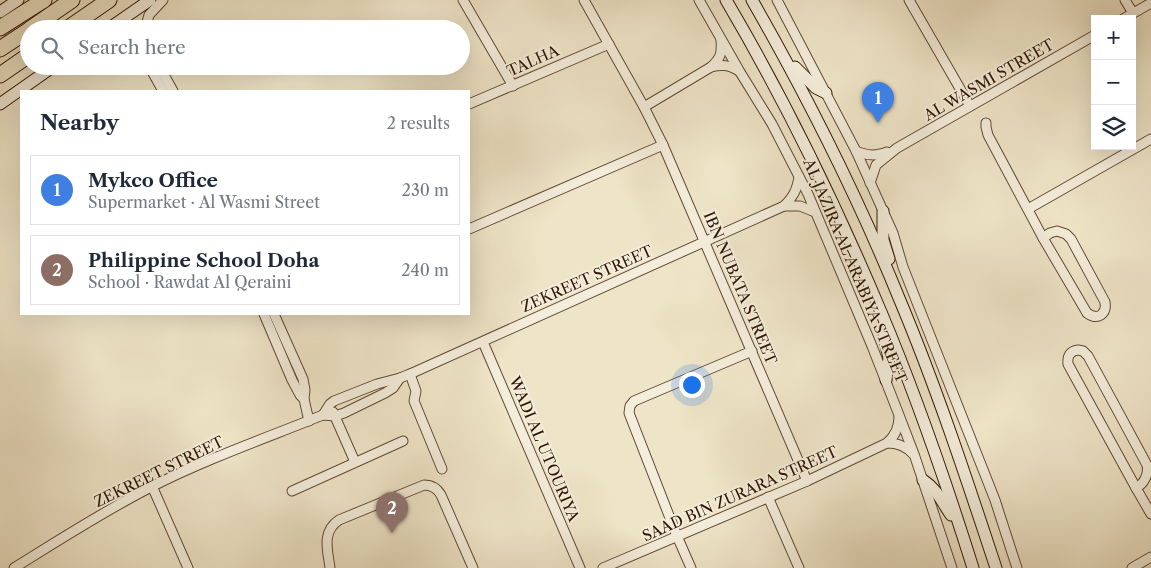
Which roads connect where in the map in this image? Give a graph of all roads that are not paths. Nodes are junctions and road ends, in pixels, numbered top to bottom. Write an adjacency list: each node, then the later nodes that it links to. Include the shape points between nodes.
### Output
1 (18, 0): 16 (main road)
2 (44, 0): 23 (highway)
3 (72, 0): 19 (highway)
4 (109, 0): 20 (highway)
5 (150, 0): 21 (main road)
6 (163, 0): 22 (street)
7 (463, 0): 37 (street)
8 (584, 0): 27 (street, IBN NUBATA STREET)
9 (699, 0): 26 (street, AL JAZIRA AL ARABIYA STREET)
10 (726, 0): 62 (main road, AL JAZIRA AL ARABIYA STREET, via 805,145)
11 (752, 0): 29 (main road, AL JAZIRA AL ARABIYA STREET)
12 (777, 0): 42 (street)
13 (909, 0): 45 (street)
14 (1126, 0): 17 (street)
15 (1151, 3): 17 (street)
16 (0, 12)
17 (1133, 13): 18 (street)
18 (1130, 15)
19 (42, 20)
20 (80, 20)
21 (121, 20)
22 (148, 20)
23 (0, 28)
24 (20, 35): 28 (highway)
25 (1091, 37): 45 (street, AL WASMI STREET)
26 (721, 40): 31 (street, via 722,50); 32 (street, AL JAZIRA AL ARABIYA STREET)
27 (609, 44): 37 (street, TALHA); 46 (street, IBN NUBATA STREET)
28 (0, 49)
29 (780, 49): 42 (main road, via 802,75); 61 (main road, AL JAZIRA AL ARABIYA STREET, via 832,149)
30 (20, 61): 33 (highway)
31 (711, 67): 32 (street, via 731,66); 46 (street)
32 (740, 72): 52 (street, AL JAZIRA AL ARABIYA STREET)
33 (0, 75)
34 (42, 75): 39 (main road)
35 (154, 75): 40 (street)
36 (164, 75): 41 (street)
37 (513, 86): 44 (street, TALHA)
38 (20, 90): 43 (main road)
39 (20, 90)
40 (162, 90)
41 (172, 90)
42 (826, 93): 51 (street)
43 (0, 104)
44 (470, 104)
45 (970, 106): 50 (street, AL WASMI STREET)
46 (644, 108): 49 (street, IBN NUBATA STREET)
47 (986, 123): 55 (street, via 986,131)
48 (1151, 139): 55 (street)
49 (662, 145): 58 (street); 60 (street, IBN NUBATA STREET)
50 (897, 148): 51 (street, AL WASMI STREET, via 873,156); 53 (street, AL WASMI STREET, via 876,165)
51 (856, 151): 53 (street)
52 (800, 178): 54 (street, via 795,193); 57 (street, AL JAZIRA AL ARABIYA STREET)
53 (870, 183): 56 (street)
54 (784, 206): 57 (street, via 800,206); 60 (street, ZEKREET STREET)
55 (1028, 209): 59 (street)
56 (883, 211): 61 (main road, via 883,240); 100 (street, via 995,500)
57 (815, 212): 68 (street, AL JAZIRA AL ARABIYA STREET)
58 (470, 228)
59 (1043, 238): 59 (street, via 1088,313 1096,317 1102,314 1105,302 1069,236 1058,231)
60 (704, 241): 64 (street, ZEKREET STREET); 65 (street, IBN NUBATA STREET)
61 (899, 297): 99 (main road, AL JAZIRA AL ARABIYA STREET)
62 (881, 312): 68 (main road, via 889,358); 86 (main road, AL JAZIRA AL ARABIYA STREET)
63 (272, 315): 73 (street, via 304,379)
64 (483, 342): 66 (street, ZEKREET STREET); 93 (street, WADI AL UTOURIYA)
65 (752, 350): 80 (street, IBN NUBATA STREET); 87 (street, via 634,401 630,406 628,413)
66 (410, 374): 67 (street, ZEKREET STREET); 78 (street, via 416,391 414,401)
67 (400, 378): 69 (street, ZEKREET STREET); 72 (street, ZEKREET STREET, via 385,394)
68 (886, 380): 70 (street, AL JAZIRA AL ARABIYA STREET)
69 (330, 404): 71 (street); 72 (street)
70 (899, 415): 75 (street, via 896,431); 76 (street, AL JAZIRA AL ARABIYA STREET)
71 (323, 416): 72 (street, ZEKREET STREET); 73 (street, ZEKREET STREET)
72 (335, 416): 77 (street)
73 (309, 421): 81 (street, ZEKREET STREET)
74 (404, 441): 77 (street)
75 (887, 443): 76 (street, via 902,445); 80 (street, SAAD BIN ZURARA STREET)
76 (914, 454): 79 (street, AL JAZIRA AL ARABIYA STREET)
77 (355, 462): 83 (street)
78 (442, 468)
79 (923, 480): 86 (main road, via 939,495); 97 (street, AL JAZIRA AL ARABIYA STREET)
80 (807, 481): 84 (street, SAAD BIN ZURARA STREET)
81 (152, 486): 89 (street, ZEKREET STREET); 90 (street)
82 (1136, 488): 82 (street, via 1148,474 1148,465 1088,356 1083,351 1072,352 1068,358 1069,367); 85 (street)
83 (292, 491)
84 (768, 497): 87 (street, SAAD BIN ZURARA STREET); 96 (street)
85 (1151, 514)
86 (959, 524): 98 (main road, AL JAZIRA AL ARABIYA STREET)
87 (677, 536): 94 (street, SAAD BIN ZURARA STREET); 95 (street)
88 (1151, 557): 101 (street)
89 (14, 568)
90 (188, 568)
91 (330, 568): 92 (street, via 327,537 334,523 424,485 434,487 441,495)
92 (473, 568)
93 (580, 568)
94 (603, 568)
95 (691, 568)
96 (799, 568)
97 (952, 568)
98 (973, 568)
99 (996, 568)
100 (1017, 568)
101 (1132, 568)

